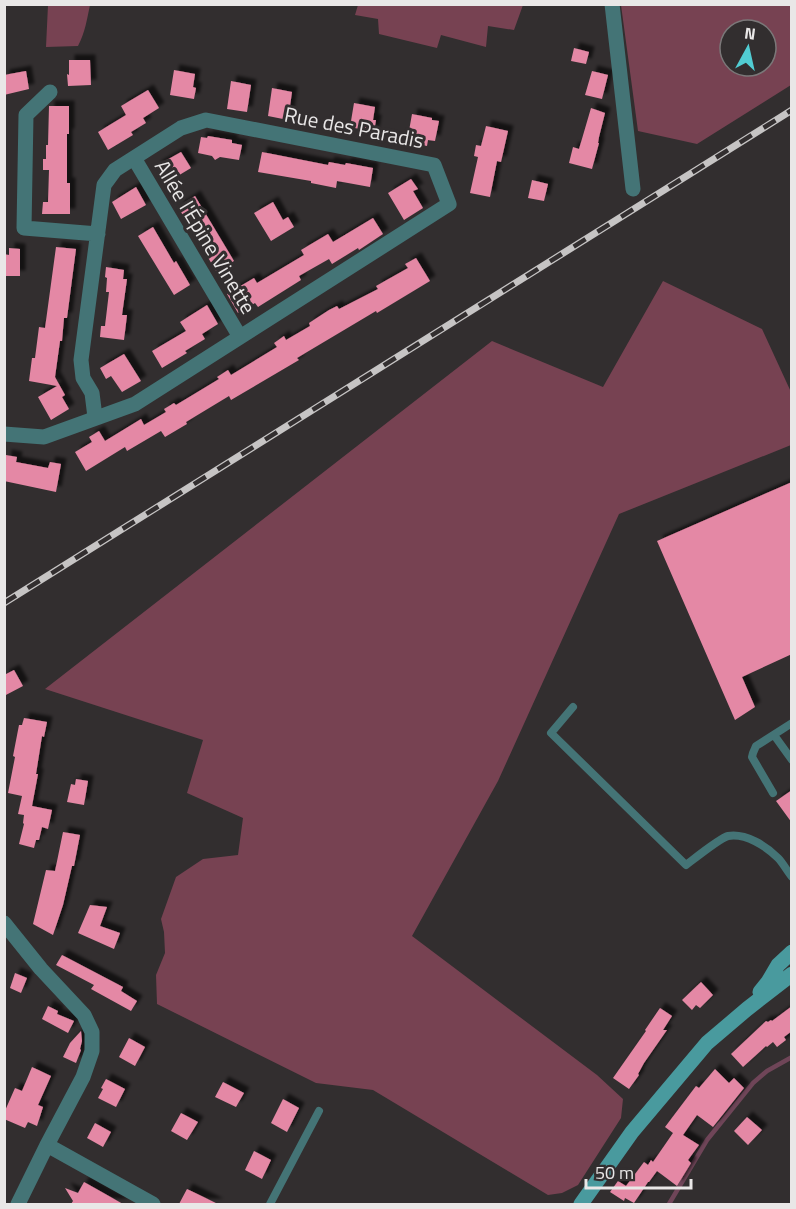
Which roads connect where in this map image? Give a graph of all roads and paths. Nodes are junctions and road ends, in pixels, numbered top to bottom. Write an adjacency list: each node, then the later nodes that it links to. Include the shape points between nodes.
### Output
1 (612, 4): 4 (street)
2 (50, 92): 5 (street, via 26,115 24,228)
3 (134, 158): 5 (street, Rue des Paradis, via 115,170 104,185); 6 (street, Allée l'Épine Vinette); 6 (street, Rue des Paradis, via 181,128 206,120 434,165 449,204)
4 (633, 189)
5 (98, 234): 7 (street, Rue des Paradis, via 81,360)
6 (240, 337): 7 (street, Rue des Paradis, via 135,404)
7 (95, 417): 8 (street, Rue des Paradis, via 44,437)
8 (4, 434)
9 (573, 707): 14 (lane, via 551,733 686,865 726,836 738,836 762,845)
10 (792, 723): 11 (lane)
11 (774, 735): 12 (lane); 13 (lane, via 756,746 753,757)
12 (792, 760)
13 (774, 793)
14 (792, 877)
15 (4, 923): 20 (street, via 40,969 84,1015 92,1032 92,1052 83,1077)
16 (792, 952): 18 (main road, via 778,964)
17 (792, 974): 18 (main road)
18 (747, 1009): 24 (main road, via 707,1043 632,1132)
19 (319, 1111): 23 (lane)
20 (47, 1144): 21 (street); 22 (street)
21 (18, 1204)
22 (153, 1204)
23 (270, 1204)
24 (581, 1204)

